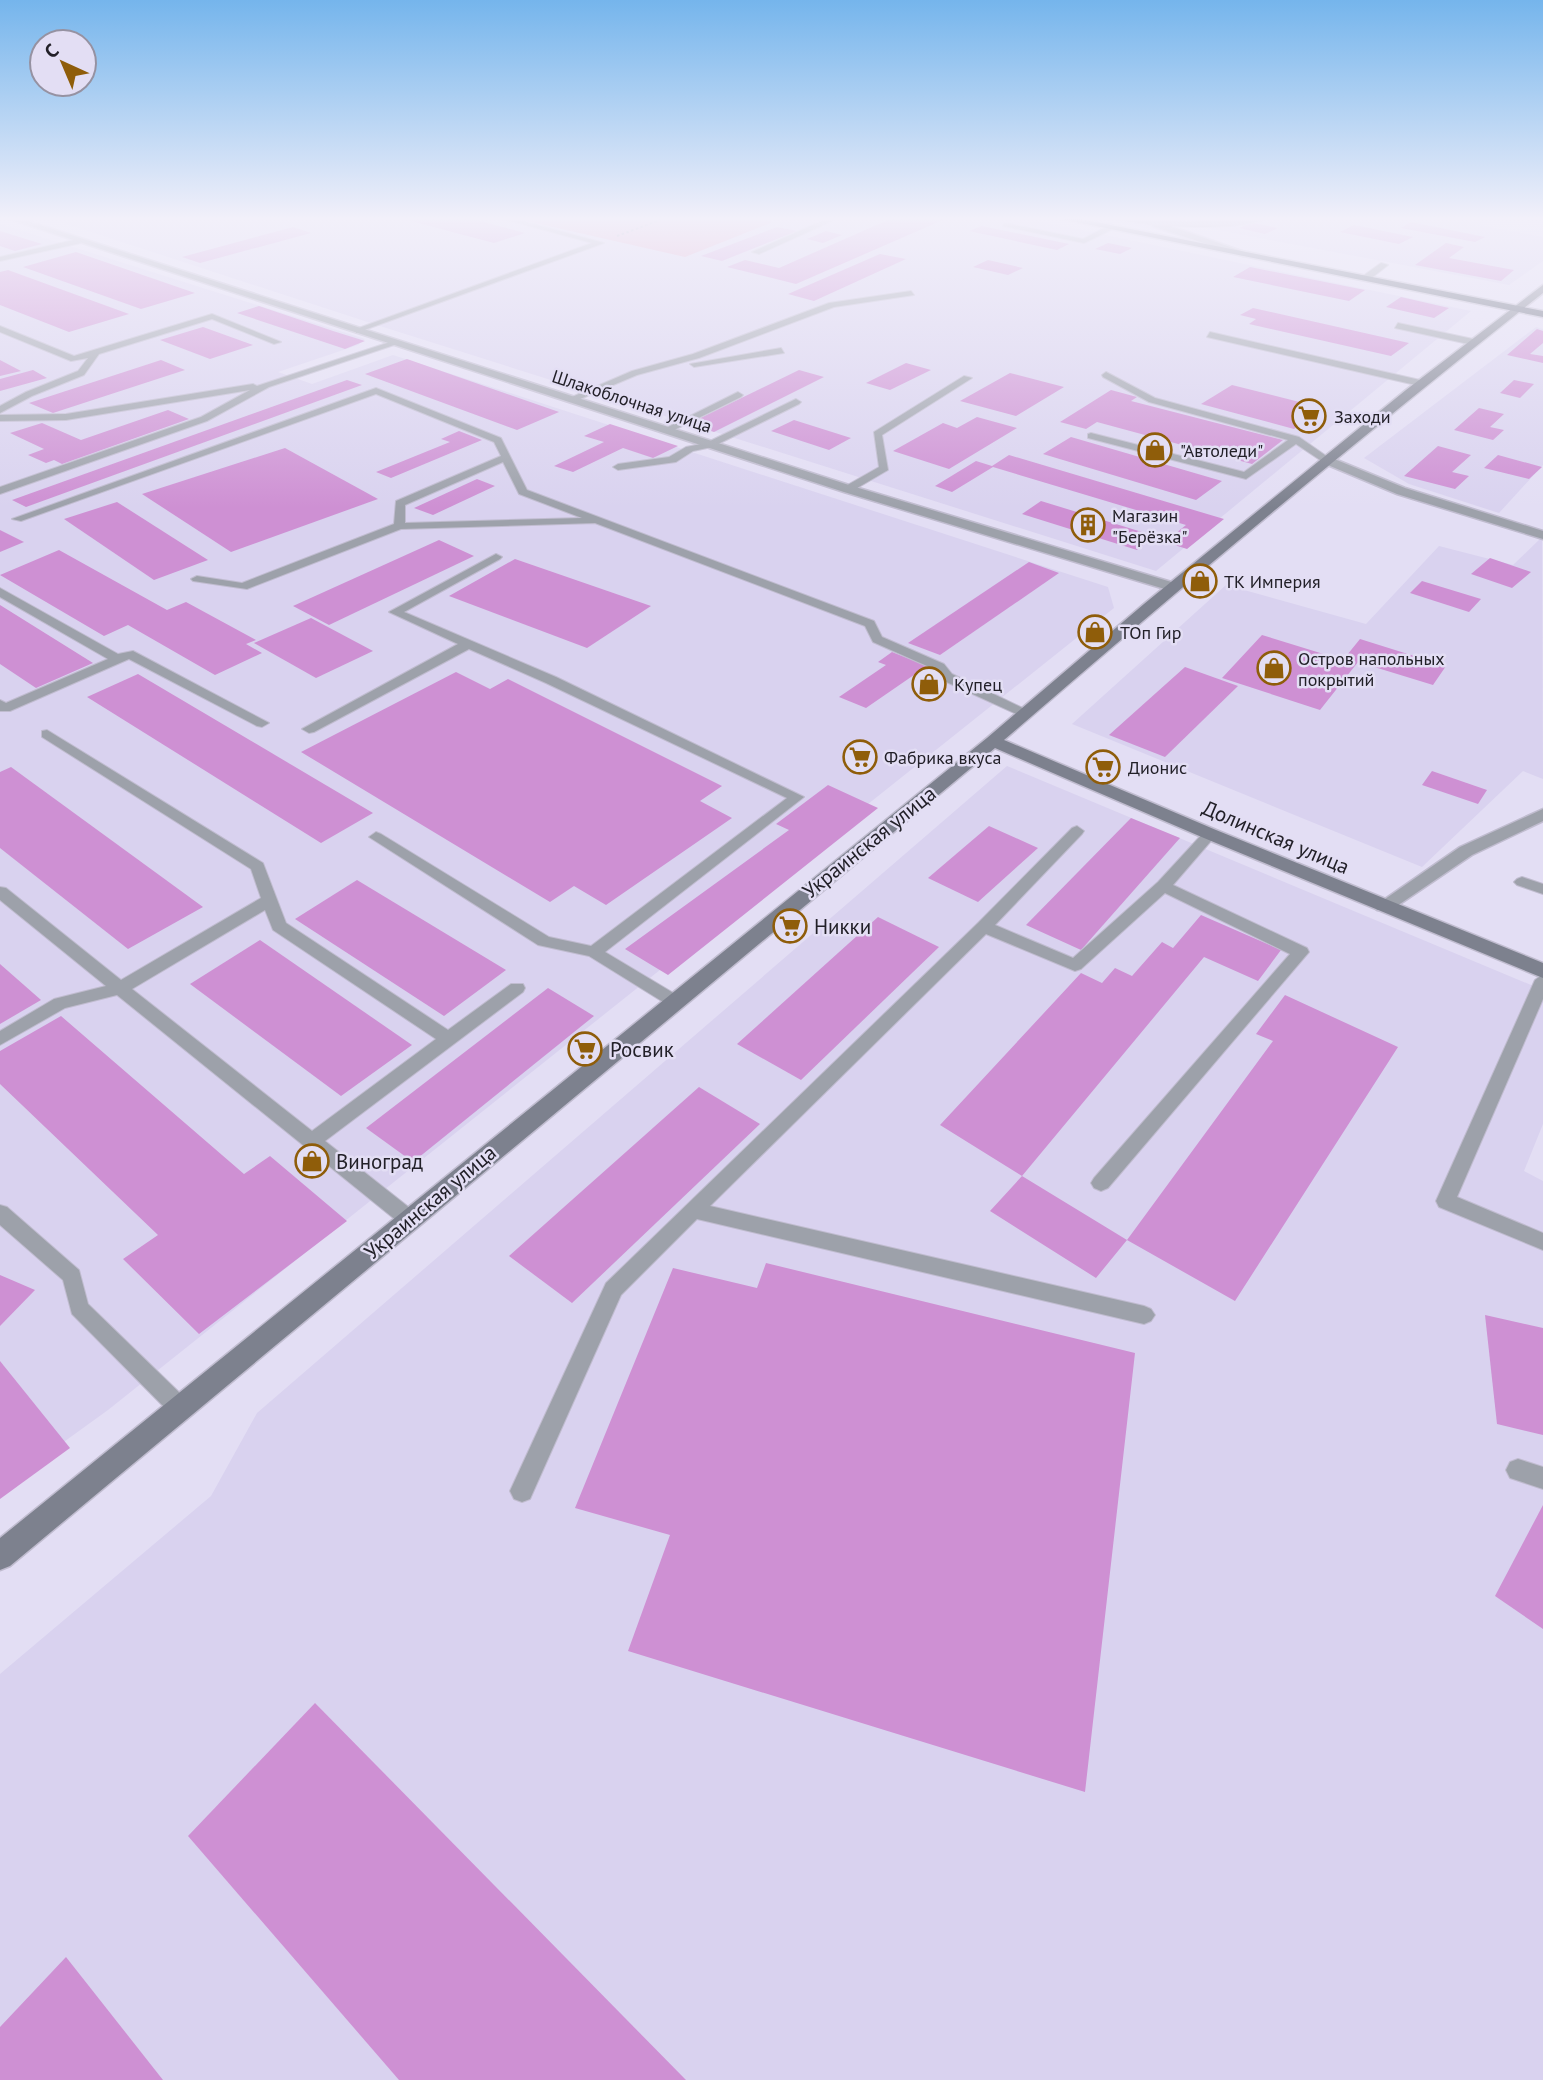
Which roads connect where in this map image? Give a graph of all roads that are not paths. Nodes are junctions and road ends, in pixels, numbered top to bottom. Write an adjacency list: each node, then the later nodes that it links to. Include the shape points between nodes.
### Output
1 (304, 313): 7 (street, Шлакоблочная улица)
2 (408, 313): 7 (lane)
3 (810, 313): 14 (lane, via 696,356)
4 (1512, 313): 10 (main road, Украинская улица)
5 (1398, 326): 10 (lane)
6 (0, 329): 13 (lane, via 74,359)
7 (359, 331): 11 (street, Шлакоблочная улица)
8 (1210, 335): 17 (lane)
9 (277, 342): 13 (lane, via 212,316)
10 (1473, 342): 17 (main road, Украинская улица)
11 (396, 343): 18 (lane); 20 (street, Шлакоблочная улица)
12 (780, 351): 14 (lane)
13 (96, 352): 22 (lane, via 81,373)
14 (635, 373): 20 (lane)
15 (1106, 375): 26 (lane, via 1152,400)
16 (967, 377): 31 (lane, via 877,434 884,468)
17 (1420, 383): 29 (main road, Украинская улица)
18 (266, 385): 23 (lane, via 66,417); 32 (lane, via 204,419)
19 (738, 395): 24 (lane)
20 (570, 400): 24 (street, Шлакоблочная улица)
21 (796, 402): 27 (lane)
22 (0, 410)
23 (0, 418)
24 (665, 431): 27 (street, Шлакоблочная улица)
25 (1091, 436): 26 (lane, via 1246,476)
26 (1296, 439): 29 (lane)
27 (709, 445): 30 (lane, via 690,449 673,460); 31 (street, Шлакоблочная улица)
28 (506, 457): 33 (lane, via 498,440 376,391); 34 (lane, via 523,492); 35 (lane, via 400,503)
29 (1328, 460): 36 (street, via 1401,491); 39 (main road, Украинская улица)
30 (618, 467)
31 (848, 489): 39 (street, Шлакоблочная улица)
32 (0, 491)
33 (17, 519)
34 (600, 521): 35 (lane); 44 (lane, via 870,624 877,639)
35 (398, 526): 38 (lane, via 243,587)
36 (1543, 535)
37 (496, 557): 41 (lane, via 395,612)
38 (197, 579)
39 (1173, 587): 44 (main road, Украинская улица)
40 (0, 592): 42 (lane)
41 (468, 644): 46 (lane); 60 (lane, via 797,797)
42 (118, 659): 43 (lane); 45 (lane, via 130,654)
43 (2, 707)
44 (1026, 713): 48 (main road, Украинская улица)
45 (262, 723)
46 (309, 729)
47 (47, 734): 57 (lane, via 258,866)
48 (993, 741): 51 (main road, Долинская улица); 65 (main road, Украинская улица)
49 (1543, 814): 58 (street, via 1466,851)
50 (1077, 831): 59 (lane)
51 (1210, 834): 54 (lane); 58 (main road, Долинская улица)
52 (376, 837): 60 (lane, via 544,941)
53 (1522, 881): 55 (lane)
54 (1163, 886): 59 (lane, via 1075,965); 69 (lane, via 1301,952)
55 (1543, 890)
56 (0, 892): 63 (lane)
57 (270, 900): 63 (lane); 67 (lane, via 279,926)
58 (1384, 906): 61 (main road, Долинская улица)
59 (984, 927): 70 (lane)
60 (594, 953): 65 (lane)
61 (1543, 971)
62 (1543, 981): 73 (lane, via 1446,1201)
63 (120, 988): 66 (lane, via 60,1003); 68 (lane)
64 (517, 988): 67 (lane)
65 (674, 1001): 72 (main road, Украинская улица)
66 (0, 1039)
67 (449, 1039): 68 (lane)
68 (312, 1141): 72 (lane)
69 (1101, 1183)
70 (691, 1210): 74 (lane); 78 (lane, via 613,1289)
71 (0, 1213): 75 (lane, via 72,1276 79,1308)
72 (409, 1219): 75 (main road, Украинская улица)
73 (1543, 1242)
74 (1144, 1315)
75 (180, 1408): 79 (main road, Украинская улица)
76 (1518, 1469): 77 (lane)
77 (1543, 1478)
78 (522, 1490)
79 (0, 1556)

